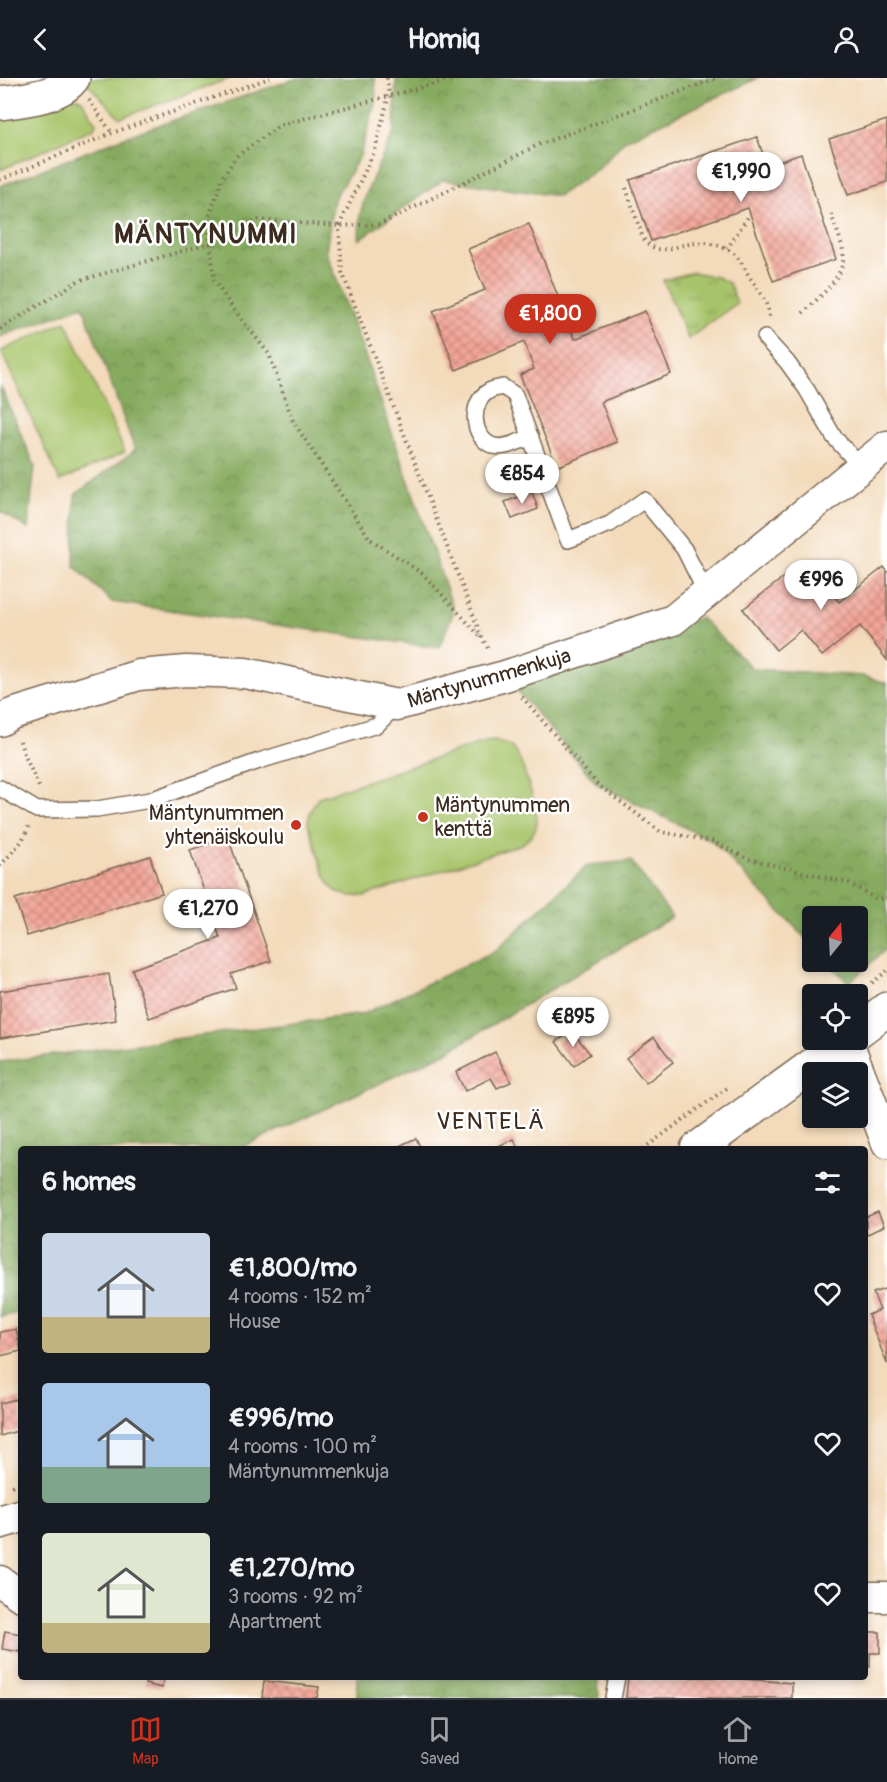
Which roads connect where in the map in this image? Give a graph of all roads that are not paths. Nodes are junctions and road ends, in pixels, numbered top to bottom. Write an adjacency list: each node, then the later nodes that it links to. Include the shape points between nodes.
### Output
1 (21, 78): 3 (street)
2 (73, 78): 3 (street, via 49,93)
3 (0, 101)
4 (765, 338): 7 (lane, via 807,390 834,437)
5 (531, 437): 8 (lane, via 568,540 610,524 644,500 684,549)
6 (887, 446): 7 (street, Mäntynummenkuja)
7 (861, 467): 8 (street, Mäntynummenkuja)
8 (706, 593): 9 (street, Mäntynummenkuja, via 673,620 505,676)
9 (398, 705): 10 (street, Mäntynummenkuja, via 246,673 186,671 140,675); 11 (lane, via 377,725 150,800 97,809 37,810)
10 (0, 721)
11 (0, 788)
12 (887, 1009): 13 (street)
13 (868, 1023)
14 (833, 1050): 17 (street)
15 (851, 1050): 16 (street)
16 (887, 1143)
17 (702, 1146)
18 (18, 1517): 19 (street)
19 (0, 1522)
20 (0, 1581): 21 (street)
21 (18, 1594)
22 (868, 1597): 23 (street)
23 (887, 1597)
24 (616, 1680): 25 (lane)
25 (613, 1698)

